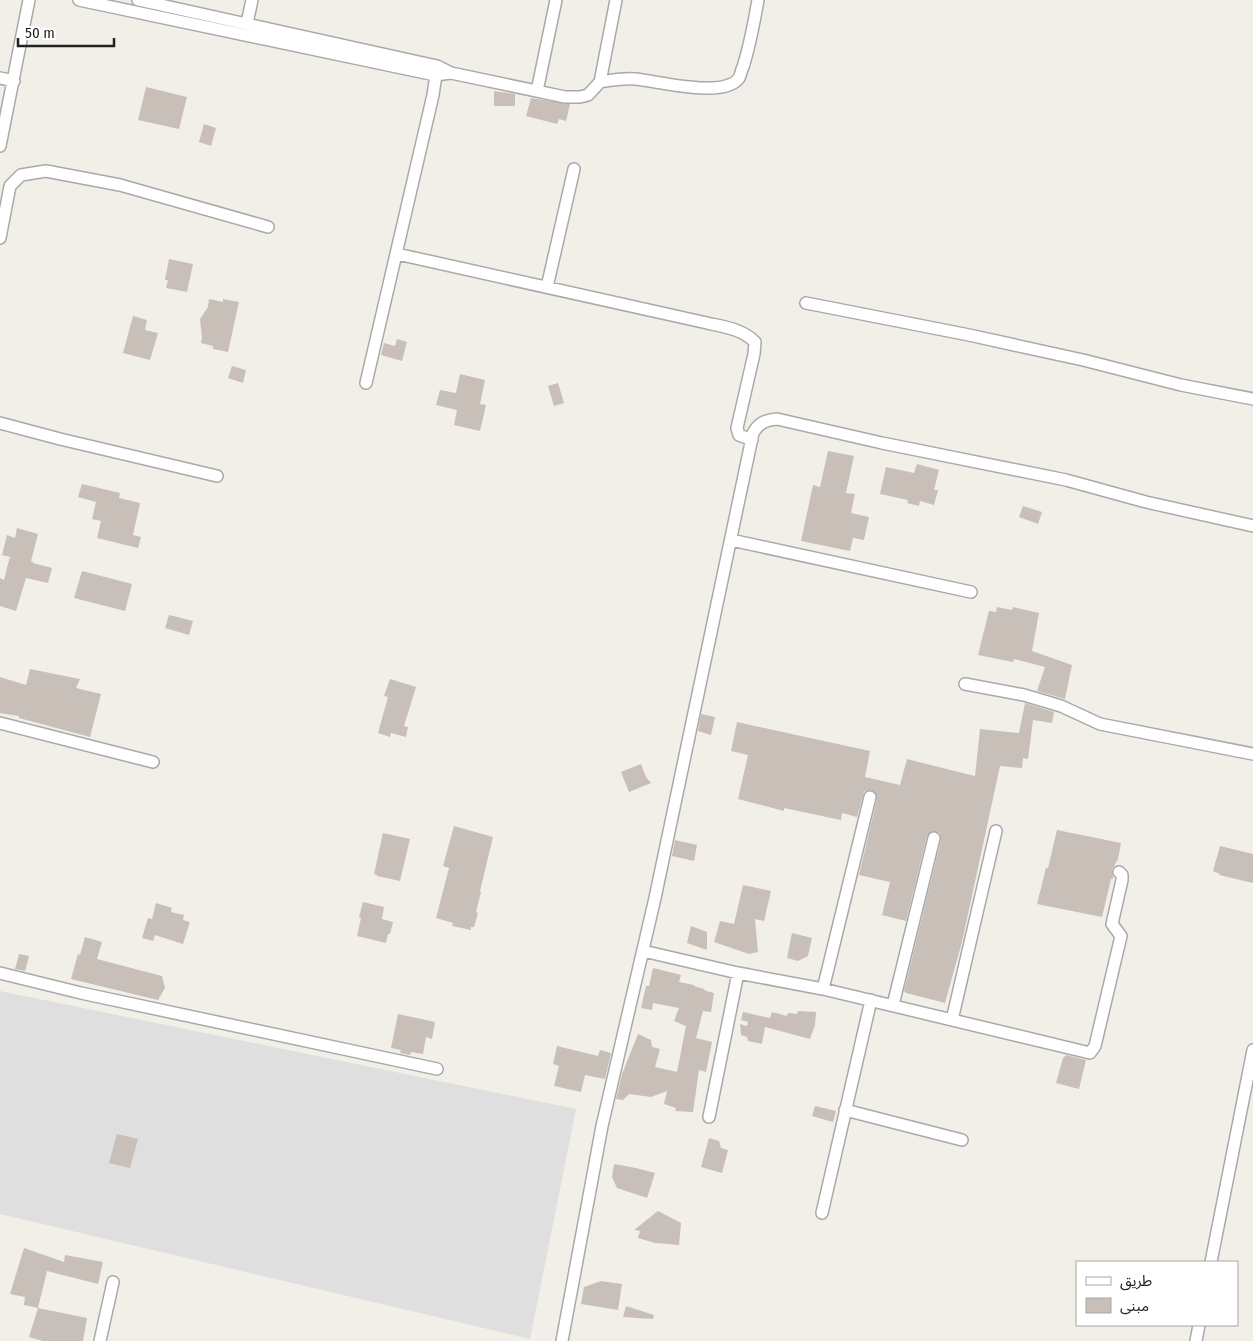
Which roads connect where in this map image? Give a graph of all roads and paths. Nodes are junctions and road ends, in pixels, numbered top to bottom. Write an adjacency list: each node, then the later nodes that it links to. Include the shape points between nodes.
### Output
1 (29, 0): 13 (street)
2 (79, 0): 9 (street)
3 (138, 0): 8 (street)
4 (252, 0): 10 (street)
5 (556, 0): 15 (street)
6 (616, 0): 14 (street)
7 (758, 0): 14 (street, via 747,54 739,78 732,84 713,89 633,79)
8 (167, 6): 9 (street); 10 (street)
9 (164, 18): 11 (street)
10 (247, 23): 11 (street)
11 (436, 70): 15 (street); 20 (street)
12 (0, 78): 13 (street)
13 (14, 81): 16 (street)
14 (600, 82): 15 (street, via 588,95 580,97)
15 (537, 91)
16 (0, 146)
17 (574, 169): 21 (street)
18 (268, 227): 19 (street, via 120,185 46,171 21,175 10,186)
19 (0, 238)
20 (397, 254): 21 (street); 23 (street)
21 (547, 287): 26 (street, via 748,334 755,342 754,354 737,428 739,436)
22 (806, 303): 24 (street, via 969,335)
23 (366, 383)
24 (1253, 399)
25 (0, 423): 27 (street)
26 (752, 440): 28 (street, via 762,421 777,419 1066,480); 29 (street)
27 (217, 476)
28 (1253, 526)
29 (731, 540): 30 (street); 39 (street)
30 (971, 592)
31 (965, 684): 33 (street, via 1024,695 1108,726)
32 (0, 723): 34 (street)
33 (1253, 754)
34 (153, 762)
35 (870, 797): 42 (street)
36 (996, 831): 45 (street)
37 (934, 838): 44 (street)
38 (1119, 872): 45 (street, via 1122,880 1112,924 1121,936 1092,1052)
39 (643, 951): 41 (street); 56 (street, via 602,1126)
40 (0, 973): 47 (street)
41 (738, 973): 42 (street); 49 (street)
42 (823, 989): 43 (street)
43 (871, 1000): 44 (street); 48 (street)
44 (893, 1005): 45 (street)
45 (952, 1020)
46 (1253, 1050): 52 (street)
47 (437, 1069)
48 (845, 1110): 50 (street); 51 (street)
49 (708, 1117)
50 (962, 1140)
51 (822, 1214)
52 (1212, 1261)
53 (113, 1282): 55 (street)
54 (1199, 1326): 57 (street)
55 (100, 1341)
56 (562, 1341)
57 (1196, 1341)

